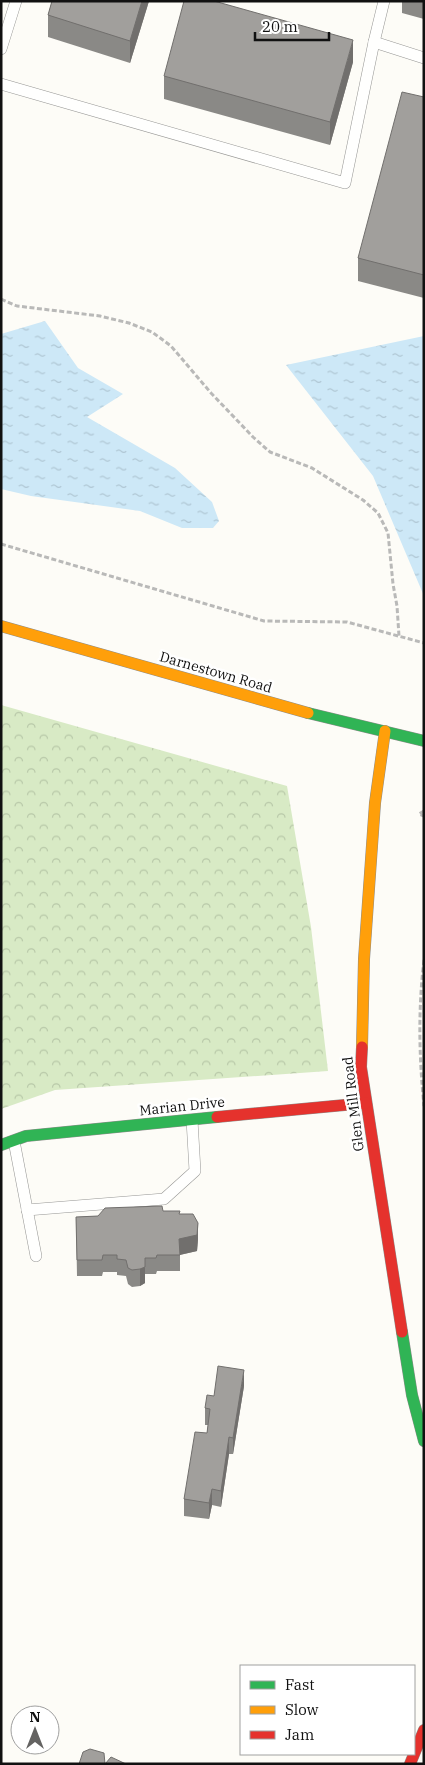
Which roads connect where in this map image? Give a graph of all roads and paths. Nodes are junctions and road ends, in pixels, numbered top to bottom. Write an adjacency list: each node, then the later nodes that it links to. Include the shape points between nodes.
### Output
1 (16, 1): 4 (lane)
2 (384, 1): 3 (lane)
3 (374, 42): 5 (lane); 6 (lane, via 345,184)
4 (1, 49)
5 (424, 58)
6 (1, 84)
7 (1, 299): 10 (path, via 17,306 100,316 152,332 171,346 211,393 270,452 312,468 363,500 378,513 388,533)
8 (1, 544): 10 (path, via 264,621 347,622)
9 (1, 626): 12 (main road, Darnestown Road, via 288,708)
10 (400, 636): 11 (path)
11 (424, 643)
12 (385, 730): 13 (main road, Darnestown Road); 17 (main road, Glen Mill Road, via 364,959 361,1067)
13 (424, 741)
14 (424, 811): 15 (path, via 419,814)
15 (424, 816)
16 (424, 960): 18 (path, via 419,1013)
17 (366, 1103): 19 (main road, Marian Drive); 24 (main road, Glen Mill Road, via 412,1395)
18 (424, 1106)
19 (192, 1120): 20 (main road, Marian Drive, via 26,1136); 22 (lane, via 195,1172 164,1199)
20 (14, 1141): 21 (main road, Marian Drive); 22 (lane)
21 (1, 1145)
22 (27, 1210): 23 (lane)
23 (36, 1256)
24 (424, 1441)
25 (424, 1730): 26 (main road)
26 (415, 1752)

